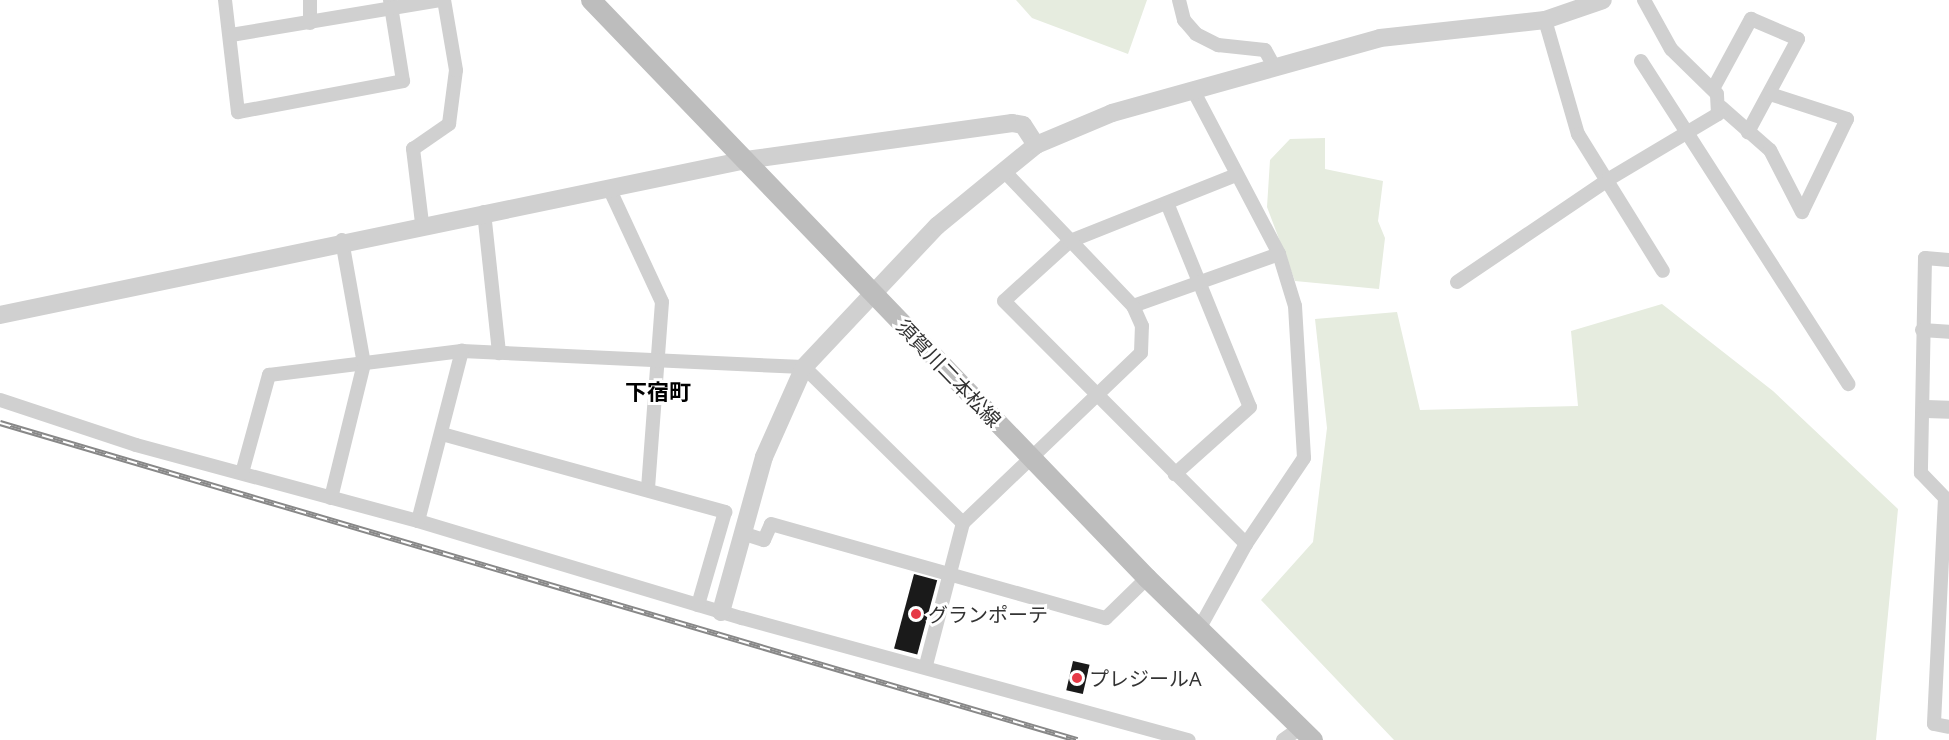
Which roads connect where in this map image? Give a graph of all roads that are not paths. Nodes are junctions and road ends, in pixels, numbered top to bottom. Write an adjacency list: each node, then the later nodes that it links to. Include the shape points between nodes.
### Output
1 (225, 0): 11 (street)
2 (310, 0): 10 (street)
3 (442, 0): 8 (street); 28 (street, via 456,70 449,124 413,148)
4 (591, 0): 21 (main road, 須賀川二本松線)
5 (1179, 0): 13 (street, via 1184,20 1196,34 1218,45 1265,50)
6 (1603, 0): 9 (street)
7 (1644, 0): 14 (street, via 1671,49)
8 (390, 3): 10 (street); 11 (street, via 403,81 238,112)
9 (1545, 20): 13 (street, via 1420,29); 24 (street, via 1568,112)
10 (310, 23): 11 (street)
11 (231, 35)
12 (1641, 61): 19 (street)
13 (1275, 68): 15 (street)
14 (1713, 89): 16 (street, via 1751,19 1798,39); 17 (street)
15 (1193, 90): 20 (street, via 1112,113); 23 (street)
16 (1770, 94): 18 (street); 18 (street, via 1847,118 1802,212 1783,168)
17 (1721, 107): 18 (street); 19 (street)
18 (1748, 132)
19 (1687, 135): 24 (street); 46 (street)
20 (1036, 145): 21 (street, via 1023,125 1012,123); 22 (street)
21 (746, 160): 25 (street); 36 (main road, 須賀川二本松線)
22 (1003, 170): 30 (street); 36 (street, via 937,226)
23 (1236, 176): 26 (street); 31 (street)
24 (1609, 180): 33 (street); 34 (street)
25 (610, 190): 27 (street); 43 (street, via 662,302)
26 (1167, 202): 30 (street); 35 (street)
27 (484, 212): 28 (street); 42 (street)
28 (422, 223): 29 (street)
29 (342, 240): 38 (street); 44 (street)
30 (1070, 241): 37 (street); 47 (street, via 1004,301)
31 (1279, 254): 35 (street); 62 (street, via 1296,306 1304,458)
32 (1949, 260): 39 (street, via 1925,258)
33 (1663, 271)
34 (1457, 282)
35 (1200, 284): 37 (street); 54 (street, via 1250,407)
36 (871, 294): 45 (street); 52 (main road, 須賀川二本松線)
37 (1133, 306): 47 (street, via 1142,326 1141,353)
38 (0, 315)
39 (1922, 330): 40 (street); 49 (street)
40 (1949, 332)
41 (462, 351): 42 (street); 44 (street); 51 (street)
42 (499, 353): 43 (street)
43 (660, 362): 45 (street); 57 (street)
44 (364, 364): 53 (street, via 269,375); 58 (street)
45 (804, 368): 60 (street); 61 (street, via 764,458)
46 (1848, 384)
47 (1095, 392): 52 (street); 54 (street)
48 (0, 400): 53 (street)
49 (1926, 409): 50 (street); 55 (street, via 1921,473)
50 (1949, 410)
51 (442, 434): 57 (street); 59 (street)
52 (1033, 459): 60 (street); 64 (main road, 須賀川二本松線)
53 (242, 473): 58 (street)
54 (1175, 474): 62 (street)
55 (1934, 486): 56 (street); 69 (street, via 1945,498 1934,724)
56 (1949, 488)
57 (648, 489): 65 (street, via 725,512)
58 (331, 498): 59 (street)
59 (418, 521): 65 (street)
60 (963, 523): 63 (street)
61 (742, 533): 63 (street, via 764,540 771,524); 66 (street)
62 (1246, 544): 67 (street)
63 (949, 576): 64 (street, via 1106,618); 68 (street)
64 (1147, 578): 67 (main road, 須賀川二本松線)
65 (698, 605): 66 (street)
66 (721, 612): 68 (street)
67 (1199, 629): 70 (main road, 須賀川二本松線)
68 (926, 665): 71 (street)
69 (1949, 727)
70 (1298, 736)
71 (1190, 740)

